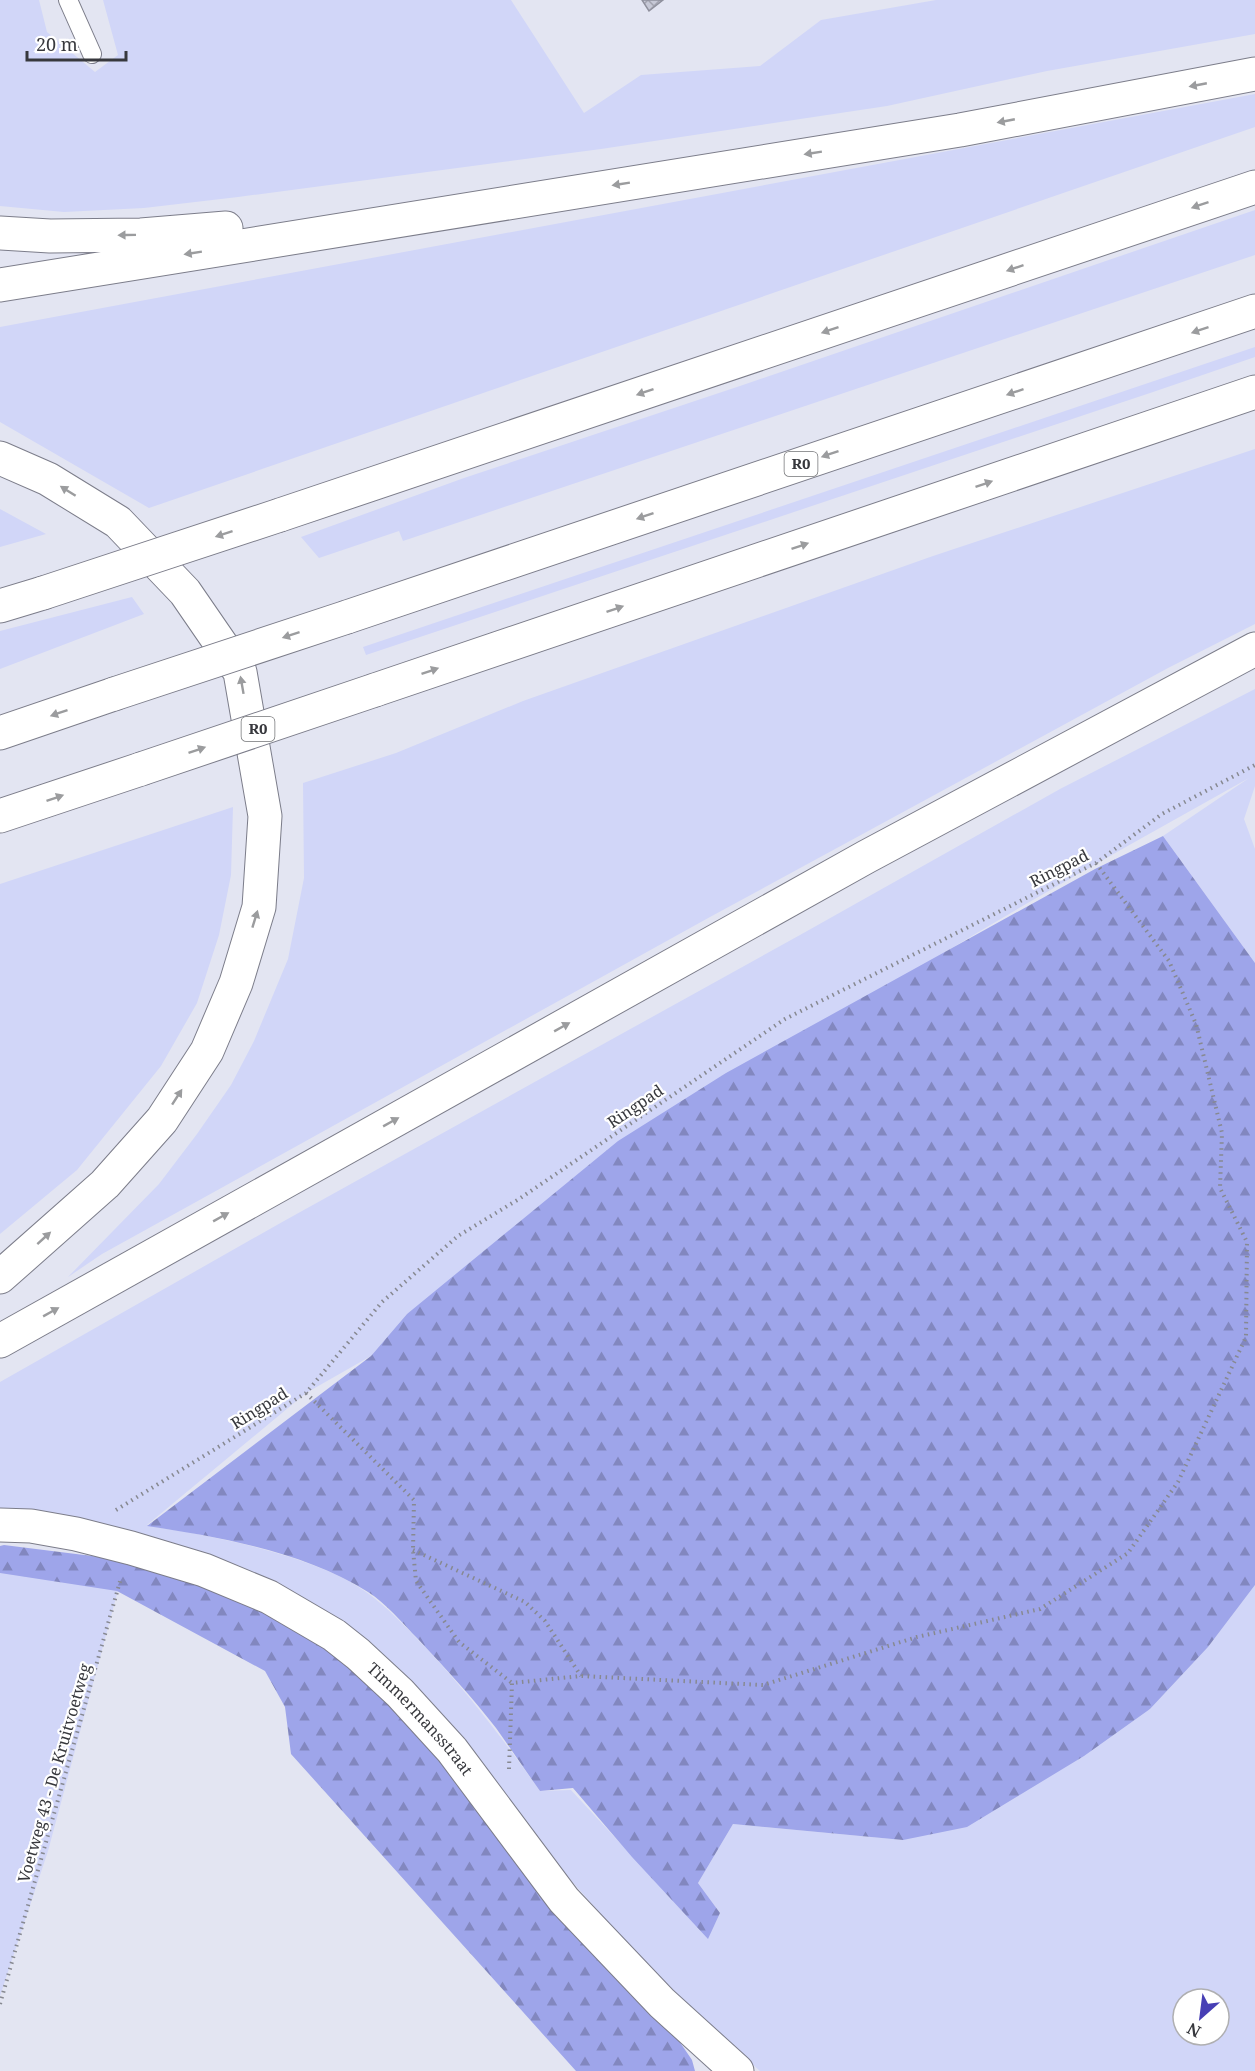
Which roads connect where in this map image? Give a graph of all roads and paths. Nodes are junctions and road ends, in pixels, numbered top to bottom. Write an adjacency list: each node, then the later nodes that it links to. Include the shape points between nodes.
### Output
1 (68, 0): 2 (lane)
2 (92, 54)
3 (1255, 74): 5 (main road, one-way to 5, via 960,130)
4 (1255, 187): 11 (main road, one-way to 11, bridge)
5 (458, 210): 6 (main road, one-way to 6, via 141,235); 7 (main road, one-way to 7)
6 (0, 233)
7 (0, 285)
8 (1255, 311): 13 (main road, R0, one-way to 13, bridge)
9 (1255, 392): 15 (main road, R0, one-way to 9, bridge)
10 (0, 458): 17 (main road, one-way to 10, via 105,1184 162,1120 207,1051 236,983 259,907 265,816 240,672 185,591 118,522 48,479)
11 (0, 606)
12 (1255, 649): 18 (main road, one-way to 12, via 866,857)
13 (0, 733)
14 (1255, 765): 16 (path, Ringpad, via 1162,814)
15 (0, 816)
16 (1096, 863): 19 (path, Ringpad, via 785,1020 458,1236 382,1302); 24 (path, via 1168,961 1196,1024 1222,1133 1220,1188 1247,1242 1246,1337 1178,1482 1128,1553 1040,1609 917,1637 763,1685)
17 (0, 1277)
18 (0, 1341)
19 (306, 1393): 21 (path, Ringpad); 23 (path, via 414,1500)
20 (0, 1525): 21 (main road, Timmermansstraat)
21 (76, 1534): 22 (main road, Timmermansstraat)
22 (131, 1548): 26 (main road, Timmermansstraat, via 204,1570 269,1597 334,1635 400,1693 452,1750); 27 (path, Voetweg 43 - De Kruitvoetweg)
23 (413, 1550): 24 (path, via 525,1602 545,1621); 25 (path, via 416,1581 459,1642)
24 (581, 1676): 25 (path)
25 (512, 1683): 26 (path)
26 (507, 1823): 28 (main road, Timmermansstraat, via 564,1899 662,2003)
27 (0, 2004)
28 (737, 2071)

